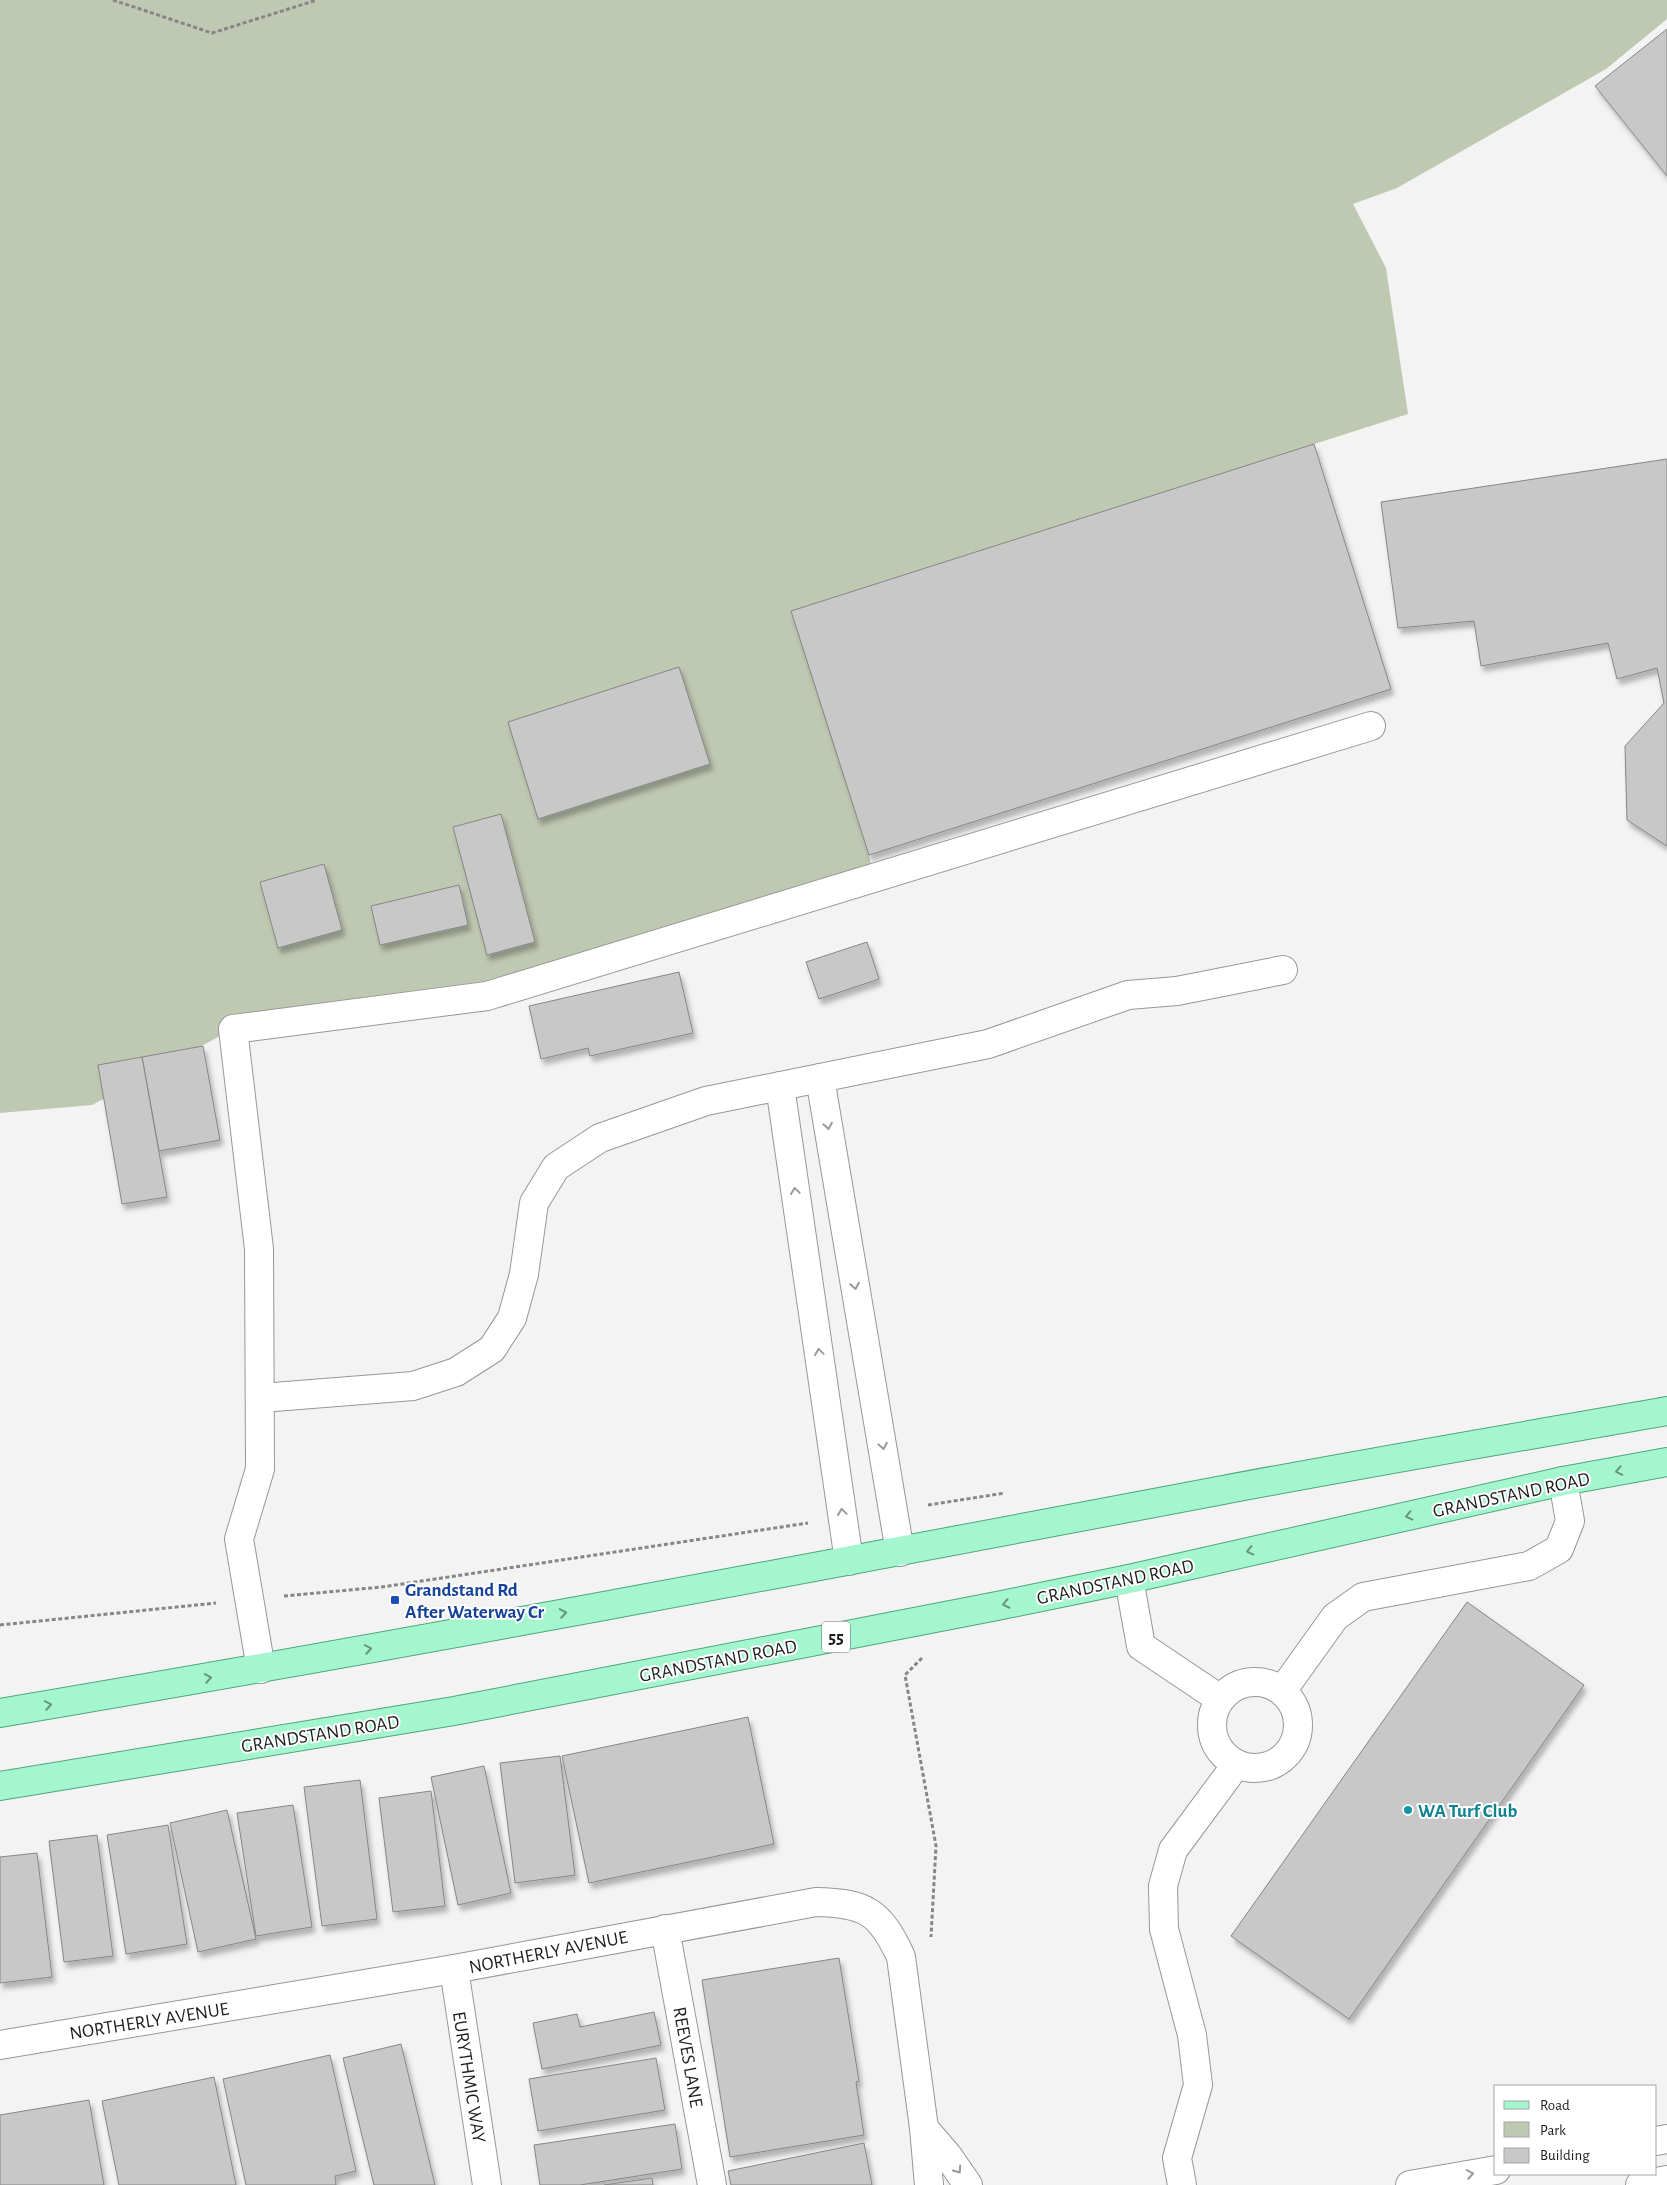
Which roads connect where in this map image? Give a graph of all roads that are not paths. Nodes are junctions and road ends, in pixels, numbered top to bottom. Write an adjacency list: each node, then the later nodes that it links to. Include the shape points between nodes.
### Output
1 (1371, 726): 5 (street, via 487,996 233,1029 259,1249)
2 (1283, 970): 3 (street, via 1177,991 1128,995 988,1044)
3 (820, 1078): 4 (street); 9 (street, one-way to 9)
4 (780, 1086): 5 (street, via 706,1101 600,1138 556,1167 534,1203 524,1274 512,1318 492,1349 456,1372 413,1386); 10 (street, one-way to 4)
5 (261, 1398): 12 (street, via 260,1469 239,1540)
6 (1667, 1410): 9 (main road, via 1226,1489)
7 (1667, 1462): 8 (main road, GRANDSTAND ROAD / 55, one-way to 8)
8 (1563, 1481): 11 (main road, GRANDSTAND ROAD / 55, one-way to 11); 13 (street, via 1570,1521 1559,1549 1529,1566 1363,1598 1335,1617)
9 (900, 1552): 10 (main road)
10 (849, 1561): 12 (main road, one-way to 10)
11 (1128, 1579): 14 (street, via 1141,1646); 17 (main road, GRANDSTAND ROAD / 55, one-way to 17, via 454,1711)
12 (261, 1669): 15 (main road, one-way to 12)
13 (1282, 1691): 14 (street, via 1266,1684 1246,1683); 16 (street, via 1292,1702 1297,1717 1298,1732 1293,1746 1276,1763 1260,1769)
14 (1220, 1699): 16 (street, via 1212,1721 1213,1736 1224,1755)
15 (0, 1713)
16 (1236, 1764): 28 (street, via 1173,1850 1163,1886 1164,1929 1192,2035 1198,2085 1177,2158)
17 (0, 1786)
18 (665, 1929): 19 (street, NORTHERLY AVENUE); 21 (street, NORTHERLY AVENUE, via 816,1902 845,1902 873,1915 890,1934 901,1957); 25 (street, REEVES LANE)
19 (454, 1969): 20 (street, NORTHERLY AVENUE); 24 (street, EURYTHMIC WAY)
20 (0, 2045)
21 (924, 2128): 26 (street, NORTHERLY AVENUE); 27 (street, one-way to 27)
22 (1494, 2170): 29 (street, one-way to 22)
23 (1667, 2180): 30 (street)
24 (487, 2185)
25 (712, 2185)
26 (929, 2185)
27 (968, 2185)
28 (1182, 2185)
29 (1410, 2185)
30 (1640, 2185)

